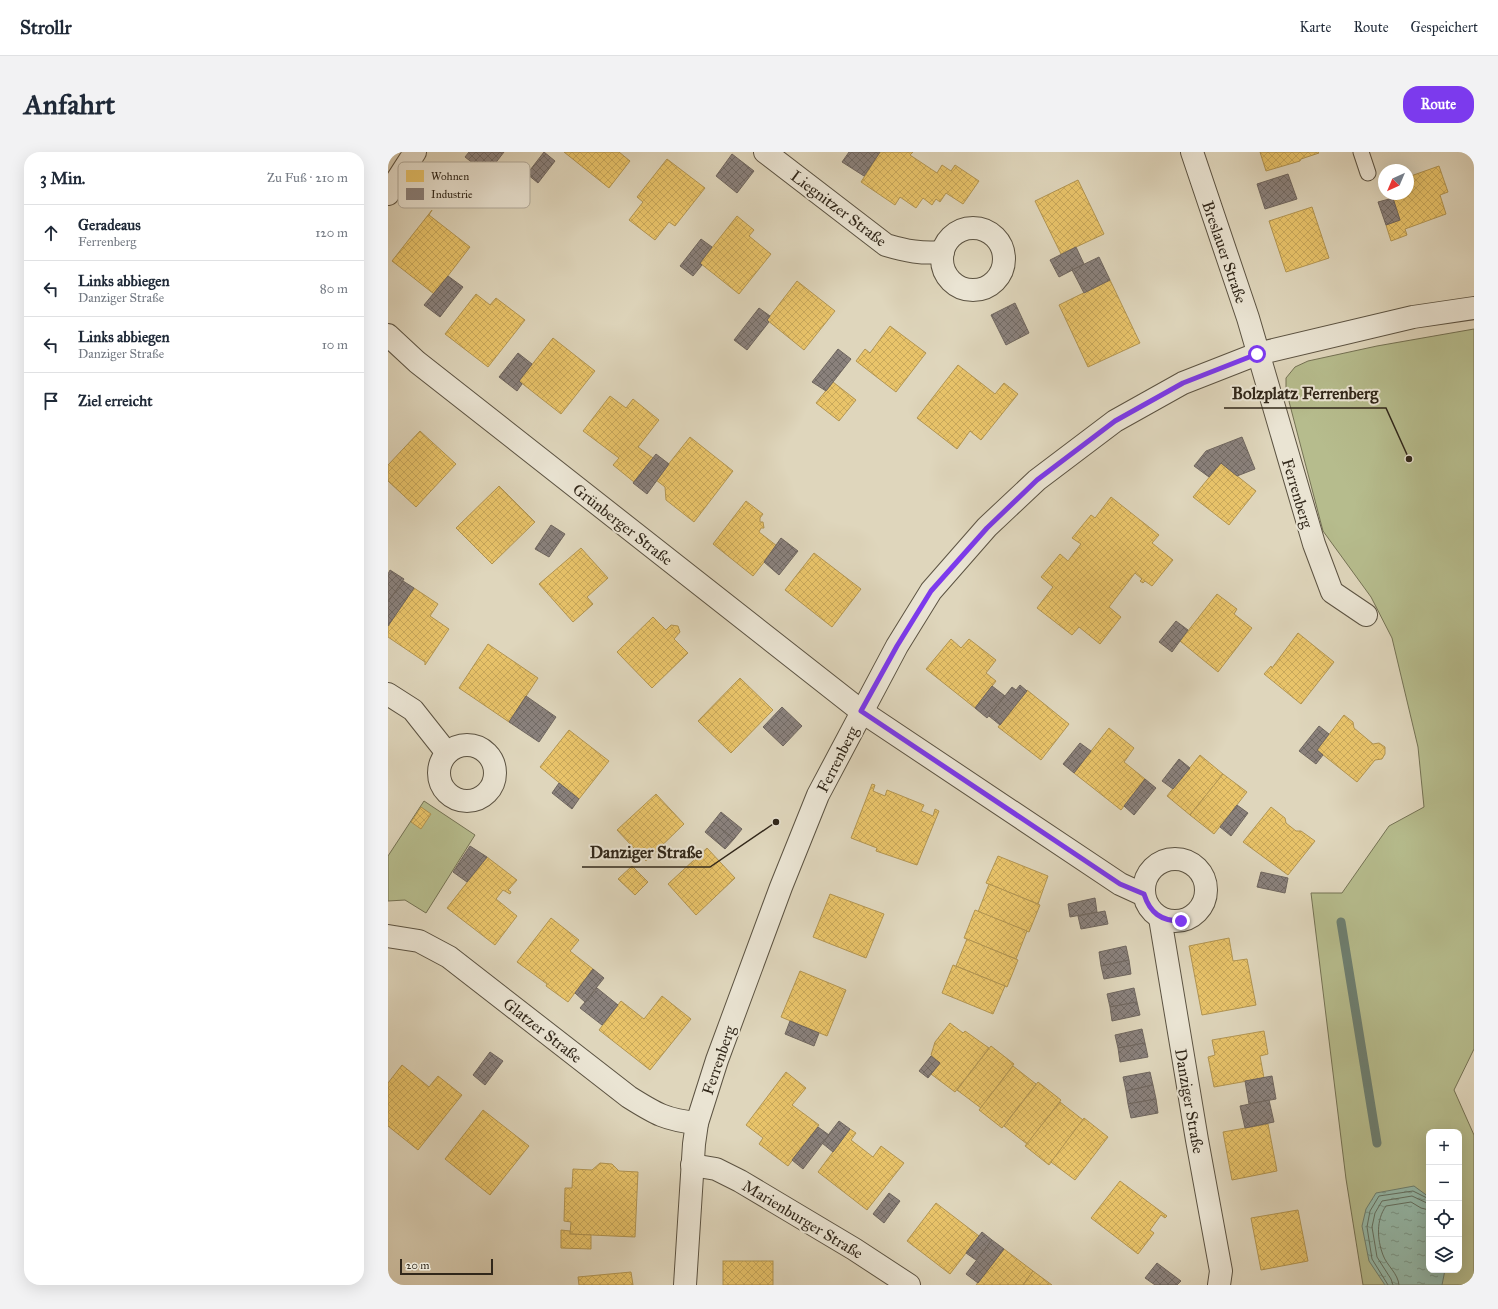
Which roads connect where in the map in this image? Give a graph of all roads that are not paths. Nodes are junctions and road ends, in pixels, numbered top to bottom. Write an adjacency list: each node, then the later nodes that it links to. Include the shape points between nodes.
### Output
1 (415, 152): 5 (street)
2 (765, 152): 9 (street, Liegnitzer Straße, via 886,245 925,254)
3 (1192, 152): 12 (street, Breslauer Straße, via 1248,318)
4 (1361, 152): 6 (lane)
5 (409, 162)
6 (1368, 173)
7 (398, 178): 8 (street)
8 (388, 194)
9 (943, 252)
10 (1474, 308): 12 (street, Ferrenberg, via 1413,317)
11 (388, 335): 15 (street, Grünberger Straße, via 416,362)
12 (1257, 354): 13 (street, Ferrenberg, via 1314,544 1332,592); 15 (street, Ferrenberg, via 1183,383 1115,421 1037,480 987,528 931,591)
13 (1366, 615)
14 (388, 694): 16 (street, via 413,710)
15 (861, 711): 17 (street, via 1120,884); 20 (street, Ferrenberg, via 818,795 784,880 717,1060)
16 (447, 753)
17 (1144, 894): 18 (street, Danziger Straße, via 1152,912); 18 (street, via 1147,875 1162,861 1183,860 1200,871 1205,880 1206,890 1199,910 1181,921)
18 (1160, 918): 24 (street, Danziger Straße, via 1220,1264)
19 (388, 936): 20 (street, Glatzer Straße, via 419,941 449,957 629,1097 656,1114 674,1121)
20 (697, 1123): 21 (street, Ferrenberg)
21 (692, 1165): 22 (street, Ferrenberg); 23 (street, Marienburger Straße, via 716,1169 740,1181)
22 (685, 1285)
23 (909, 1285)
24 (1219, 1285)

